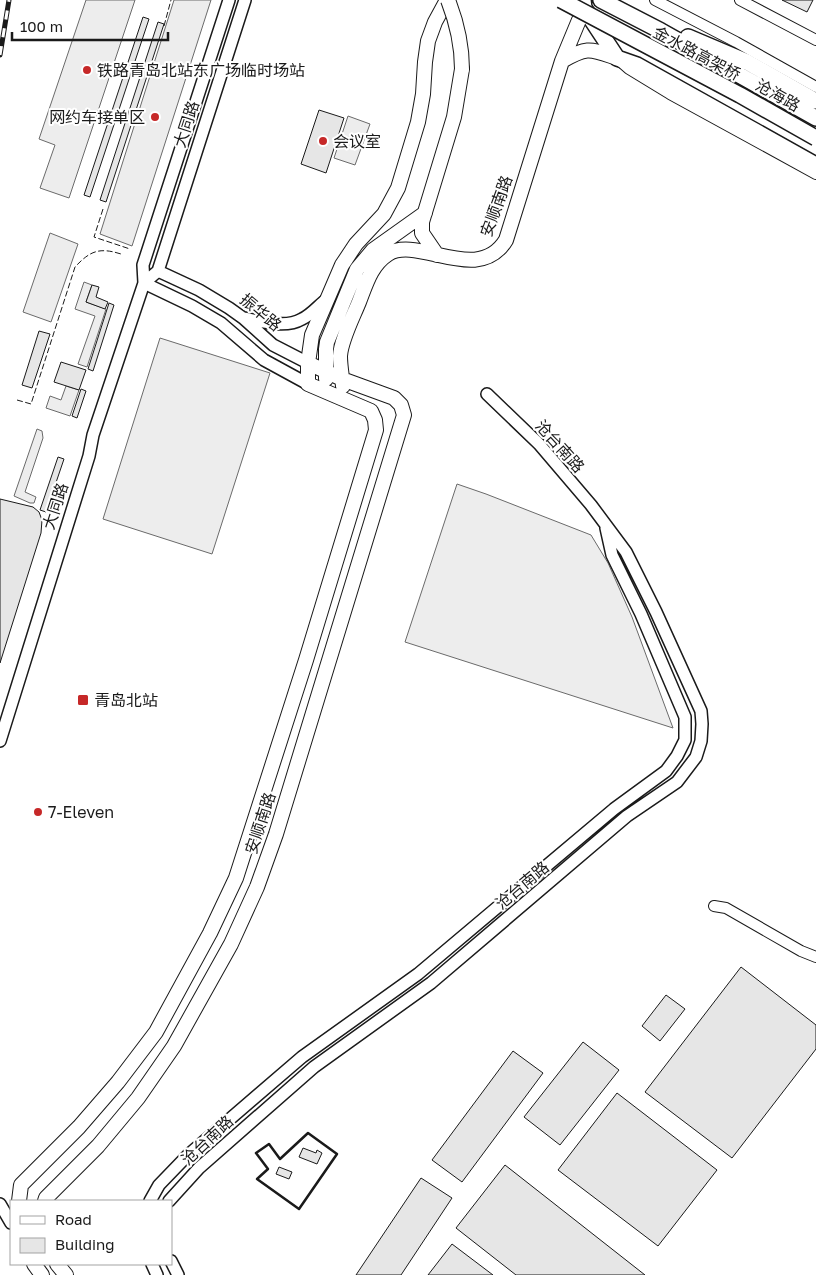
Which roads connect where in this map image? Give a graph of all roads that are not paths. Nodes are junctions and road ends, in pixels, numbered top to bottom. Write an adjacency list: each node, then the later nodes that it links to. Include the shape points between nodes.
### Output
1 (229, 0): 24 (street, 大同路, via 143,265)
2 (245, 0): 23 (street, 大同路)
3 (447, 0): 21 (main road, bridge, via 460,36 462,69 454,117); 25 (main road, via 428,41 418,122 398,188 384,214 342,264)
4 (562, 0): 9 (main road, 沧海路); 18 (main road, 金水路高架桥, bridge)
5 (601, 0): 17 (main road, 金水路高架桥)
6 (617, 0): 10 (main road, 沧海路)
7 (655, 0): 14 (street, 沧海路)
8 (740, 0): 11 (street)
9 (584, 4): 12 (main road); 13 (main road, 安顺南路); 18 (street, 沧海路)
10 (677, 32): 15 (main road, via 747,62); 16 (street, 沧海路)
11 (816, 40)
12 (617, 58): 13 (main road, via 583,50); 19 (main road, via 637,65); 20 (street, via 629,70 670,94)
13 (562, 61): 22 (main road, 安顺南路, via 506,240 490,255 480,259)
14 (816, 87)
15 (816, 101)
16 (816, 112)
17 (816, 118)
18 (816, 137)
19 (816, 164)
20 (816, 174)
21 (425, 213): 22 (main road, via 422,233); 28 (main road, via 373,250 357,269 327,342)
22 (437, 255): 29 (main road, 安顺南路, via 402,250 390,253 370,272 341,349)
23 (158, 271): 24 (street); 26 (street, 振华路, via 199,290)
24 (144, 283): 30 (street, 振华路, via 221,323 264,360); 36 (street, 大同路, via 93,435 90,456)
25 (327, 299): 26 (street, via 303,319 292,323); 27 (main road, via 312,335)
26 (244, 318): 27 (street, 振华路, via 273,345)
27 (308, 363): 28 (main road, 振华路); 30 (main road)
28 (326, 372): 29 (main road, 振华路); 31 (main road)
29 (342, 379): 33 (main road, 安顺南路); 34 (main road, 振华路, via 394,398)
30 (308, 384): 31 (main road)
31 (327, 393): 33 (main road)
32 (487, 394): 35 (street, 沧台南路, via 539,444)
33 (343, 400): 39 (main road, 安顺南路, via 371,411 376,430 236,878 156,1032 79,1127 22,1185)
34 (401, 405): 40 (main road, 安顺南路, via 404,415 257,887 231,944 174,1046 138,1098 98,1146)
35 (606, 524): 41 (street, 沧台南路, via 612,556 685,716 686,740 678,756 666,771 614,809 418,974 302,1057 187,1156 159,1185); 42 (street, 沧台南路, via 626,552 701,710 701,741 696,757 677,782 628,816 431,983 314,1067 199,1168)
36 (0, 741)
37 (714, 906): 38 (street, via 726,908)
38 (816, 957)
39 (20, 1200)
40 (45, 1200)
41 (151, 1200)
42 (170, 1200)
43 (0, 1204): 44 (street)
44 (10, 1220)
45 (172, 1262): 48 (street)
46 (58, 1265): 47 (main road)
47 (66, 1275)
48 (178, 1275)

